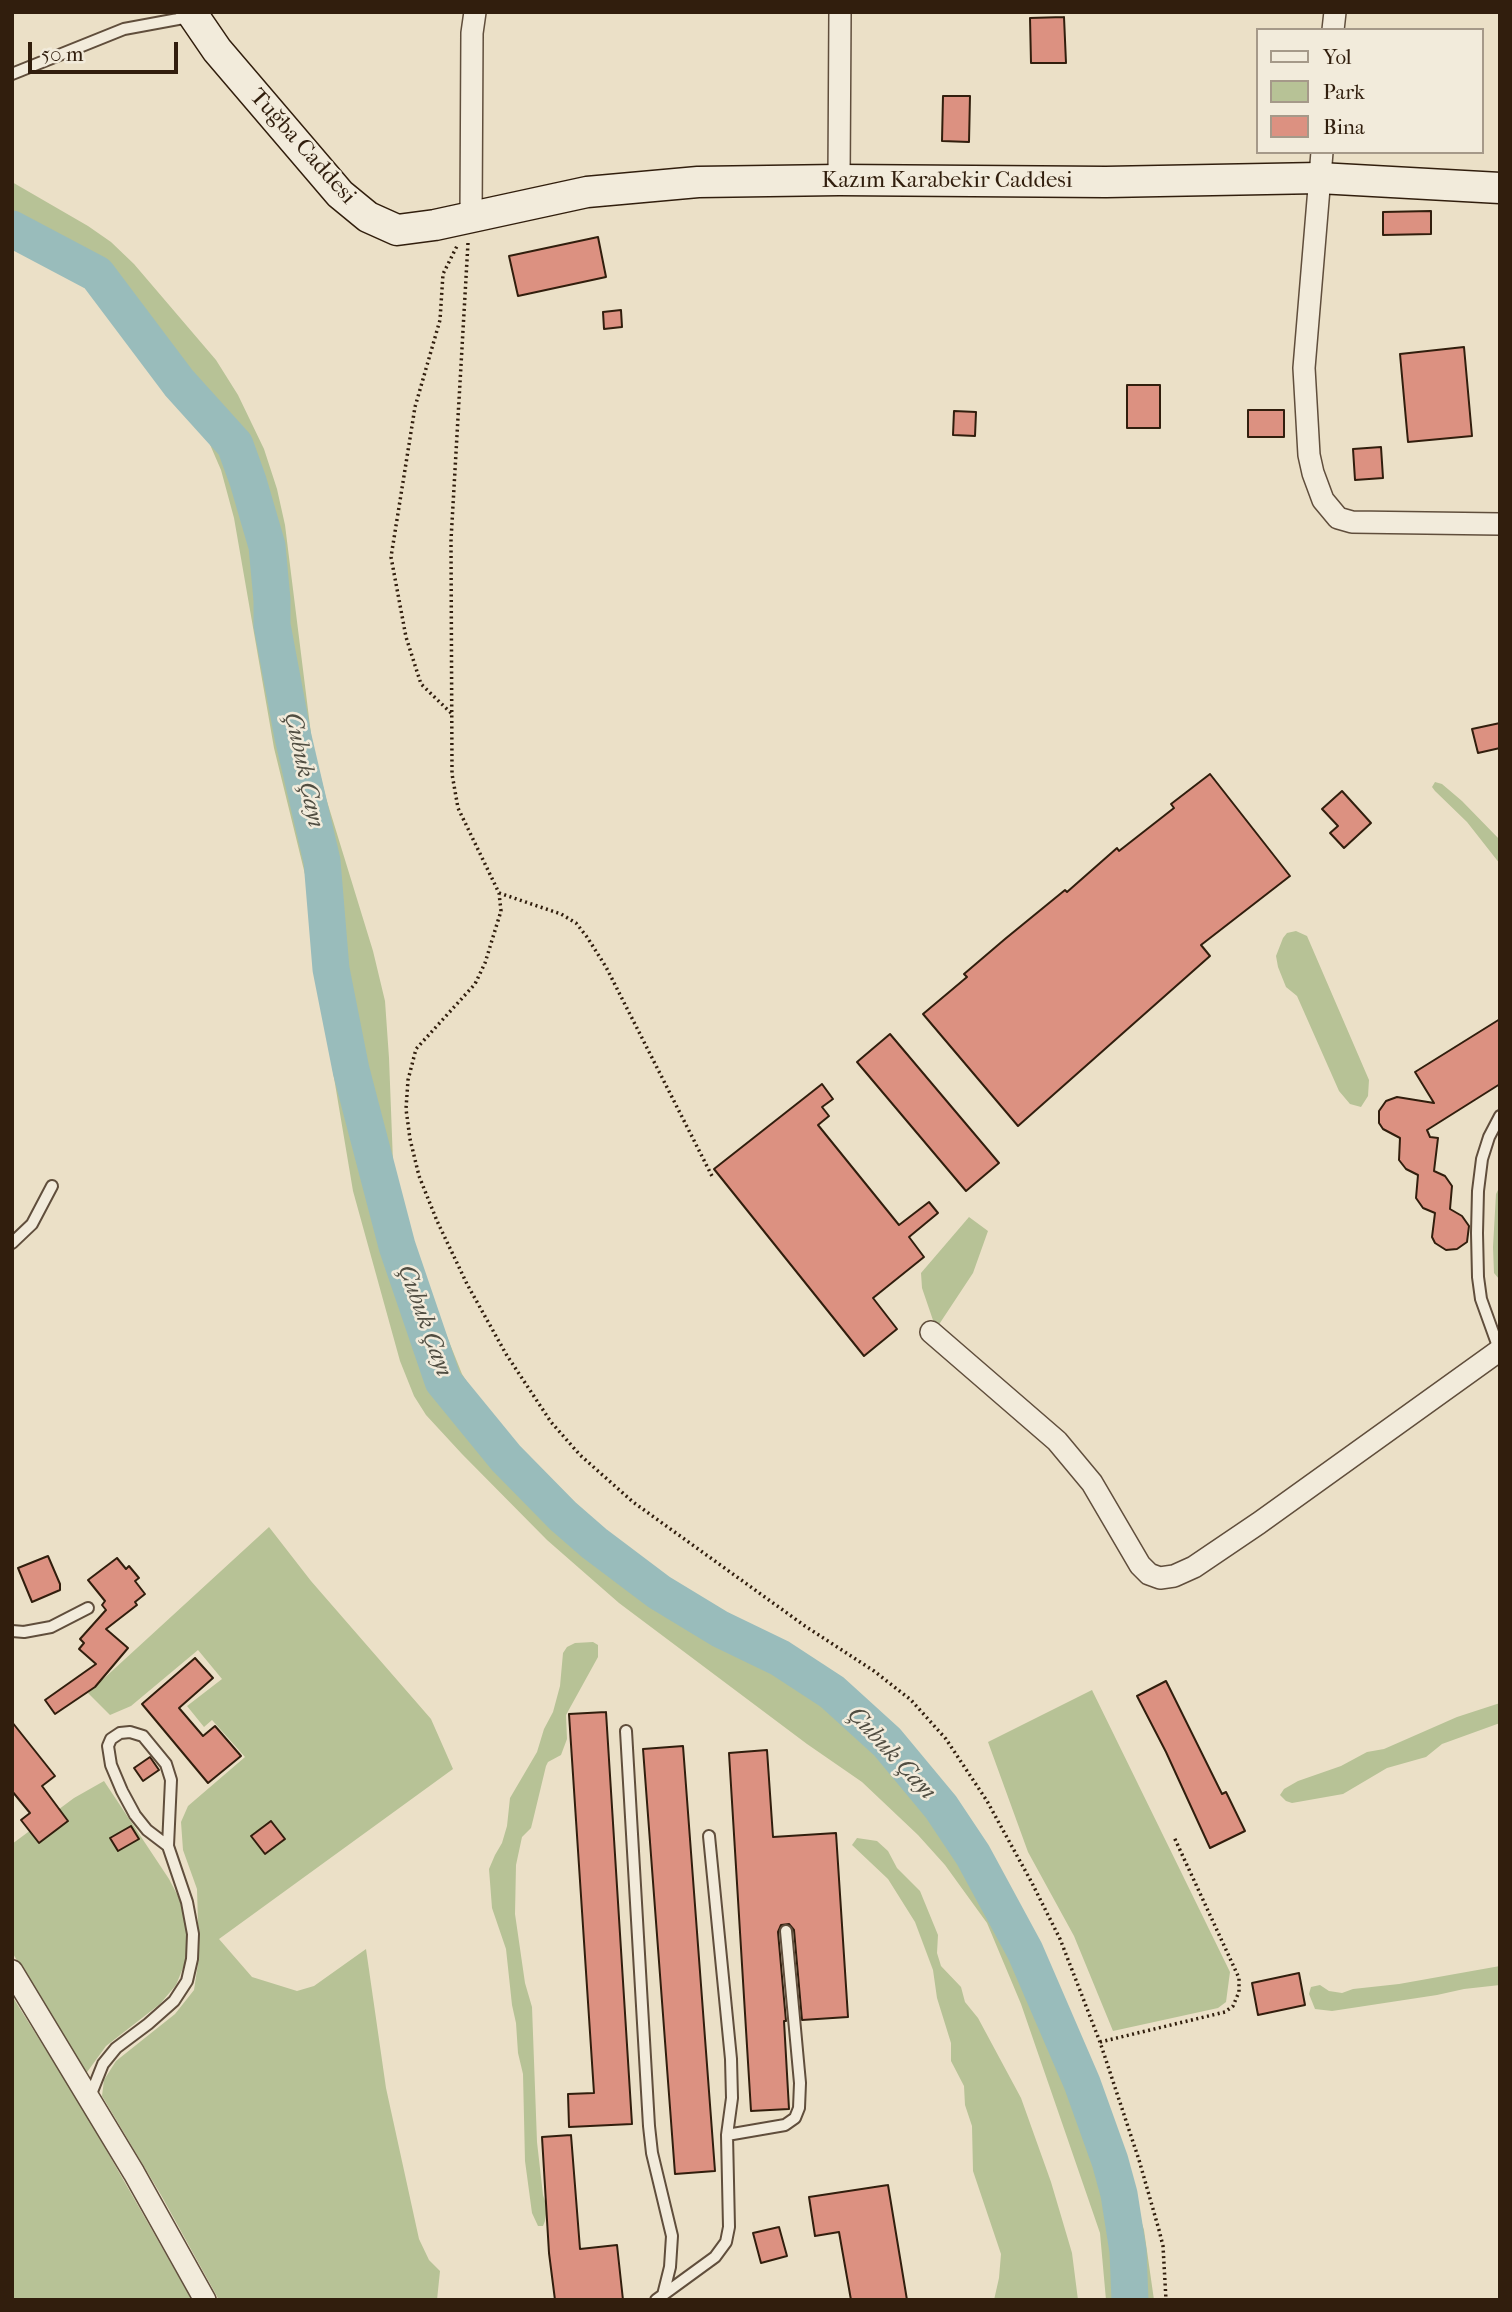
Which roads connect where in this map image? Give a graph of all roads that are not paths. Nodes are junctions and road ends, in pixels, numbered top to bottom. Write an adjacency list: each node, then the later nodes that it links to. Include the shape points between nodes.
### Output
1 (475, 12): 8 (street)
2 (840, 12): 6 (street)
3 (191, 14): 4 (lane, via 124,29); 9 (street, Tuğba Caddesi, via 340,194 368,217)
4 (12, 74)
5 (1321, 165): 6 (street, Kazım Karabekir Caddesi, via 1019,183); 7 (street, Kazım Karabekir Caddesi); 10 (street, via 1304,368 1309,455 1323,500 1338,518 1352,522)
6 (839, 180): 8 (street, Kazım Karabekir Caddesi, via 620,188)
7 (1500, 188)
8 (471, 217): 9 (street, Kazım Karabekir Caddesi)
9 (397, 230)
10 (1500, 524)
11 (1500, 1116): 15 (lane, via 1482,1159 1477,1233 1481,1299)
12 (52, 1186): 13 (lane, via 32,1224)
13 (12, 1243)
14 (931, 1332): 15 (street, via 1057,1441 1092,1483 1140,1564 1160,1578 1194,1567)
15 (1499, 1350)
16 (88, 1608): 17 (lane, via 51,1627)
17 (12, 1631)
18 (626, 1731): 25 (lane, via 649,2126 672,2236 670,2267)
19 (709, 1836): 24 (lane, via 731,2059)
20 (168, 1846): 20 (lane, via 171,1780 166,1764 143,1736 120,1733 108,1746 122,1791 147,1830); 23 (lane, via 193,1934 187,1981 174,2001 116,2048 103,2064)
21 (786, 1931): 24 (lane, via 799,2108 785,2125)
22 (12, 1971): 23 (street)
23 (89, 2099): 26 (street)
24 (727, 2136): 25 (lane, via 726,2242 715,2257)
25 (659, 2297)
26 (205, 2300)

